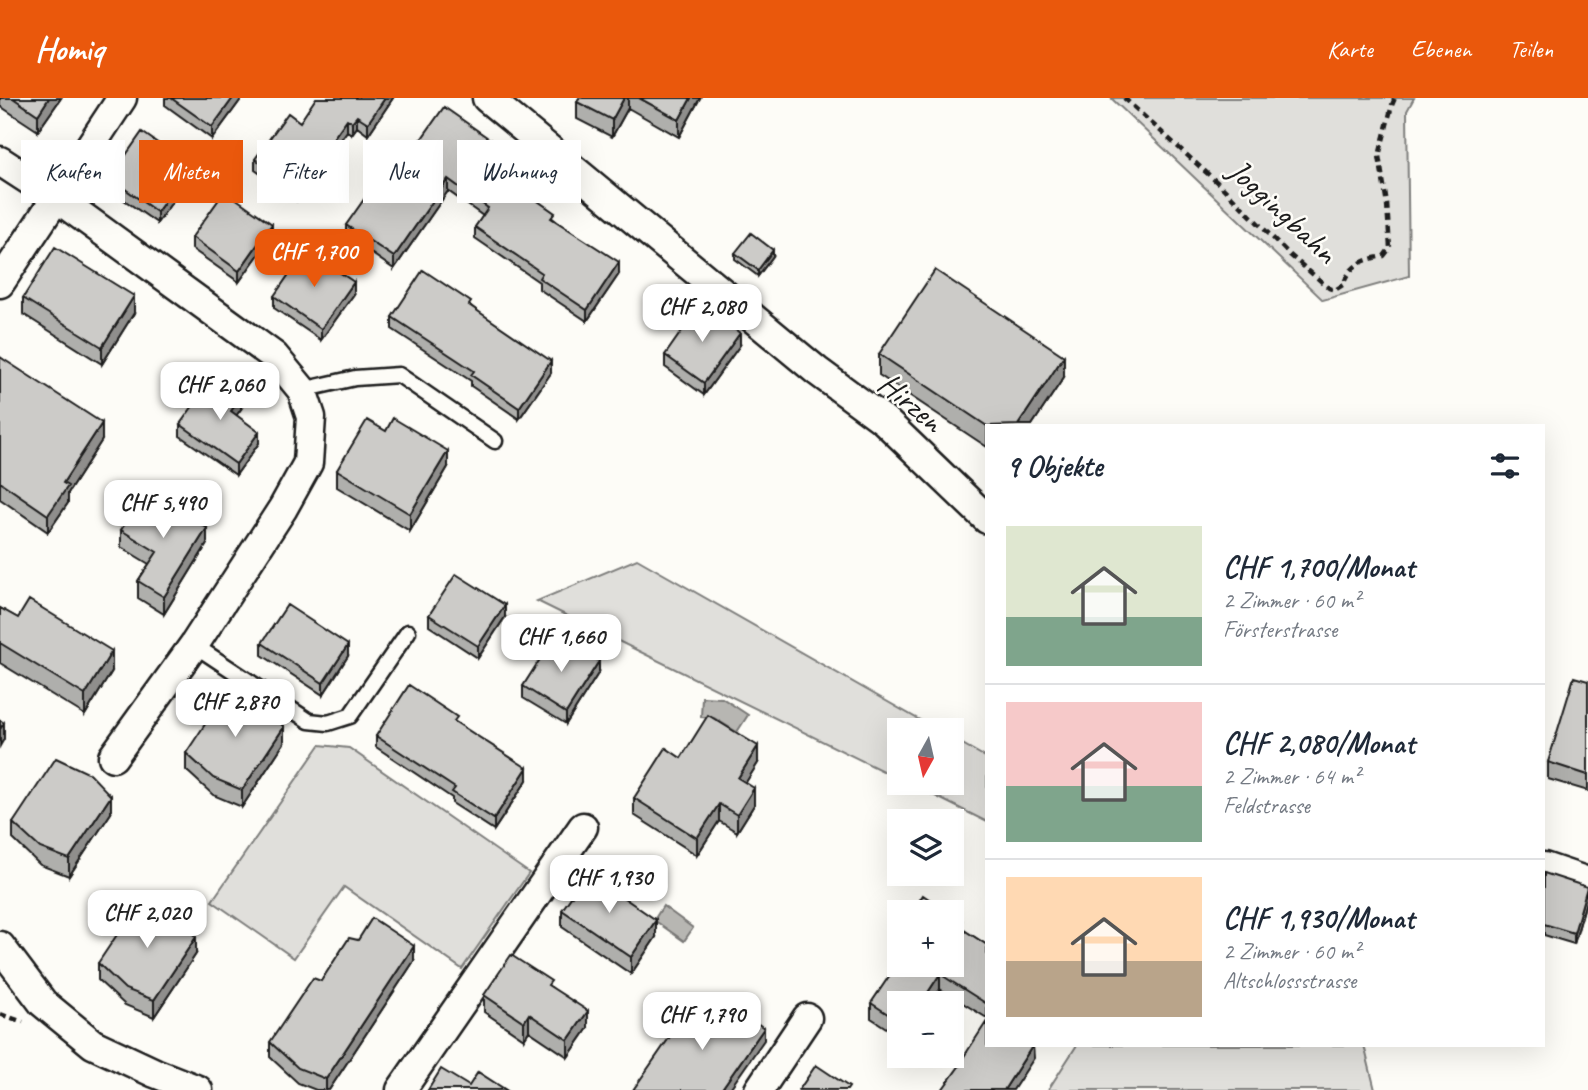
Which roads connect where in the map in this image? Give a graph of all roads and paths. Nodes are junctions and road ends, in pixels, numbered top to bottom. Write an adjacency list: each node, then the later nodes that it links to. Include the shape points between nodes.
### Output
1 (122, 98): 5 (street)
2 (487, 98): 13 (street, Hirzen, via 817,372 885,421)
3 (1124, 98): 4 (path, Joggingbahn, via 1290,255 1335,290 1343,285 1348,271 1364,260 1384,256 1390,248 1380,156)
4 (1395, 98)
5 (95, 140)
6 (0, 161): 7 (street)
7 (21, 175)
8 (54, 203): 10 (street)
9 (64, 203): 11 (street, via 274,356)
10 (0, 282)
11 (302, 390): 12 (lane, via 355,378 399,375); 15 (street, via 311,417 308,463)
12 (495, 441)
13 (985, 517)
14 (408, 632): 15 (lane, via 350,716 328,723 309,721)
15 (194, 645): 16 (street)
16 (113, 757)
17 (583, 827): 23 (street)
18 (1545, 867): 19 (street)
19 (1588, 882)
20 (0, 946): 22 (street, via 43,1003 93,1044)
21 (807, 1018): 24 (street)
22 (198, 1090)
23 (401, 1090)
24 (759, 1090)

